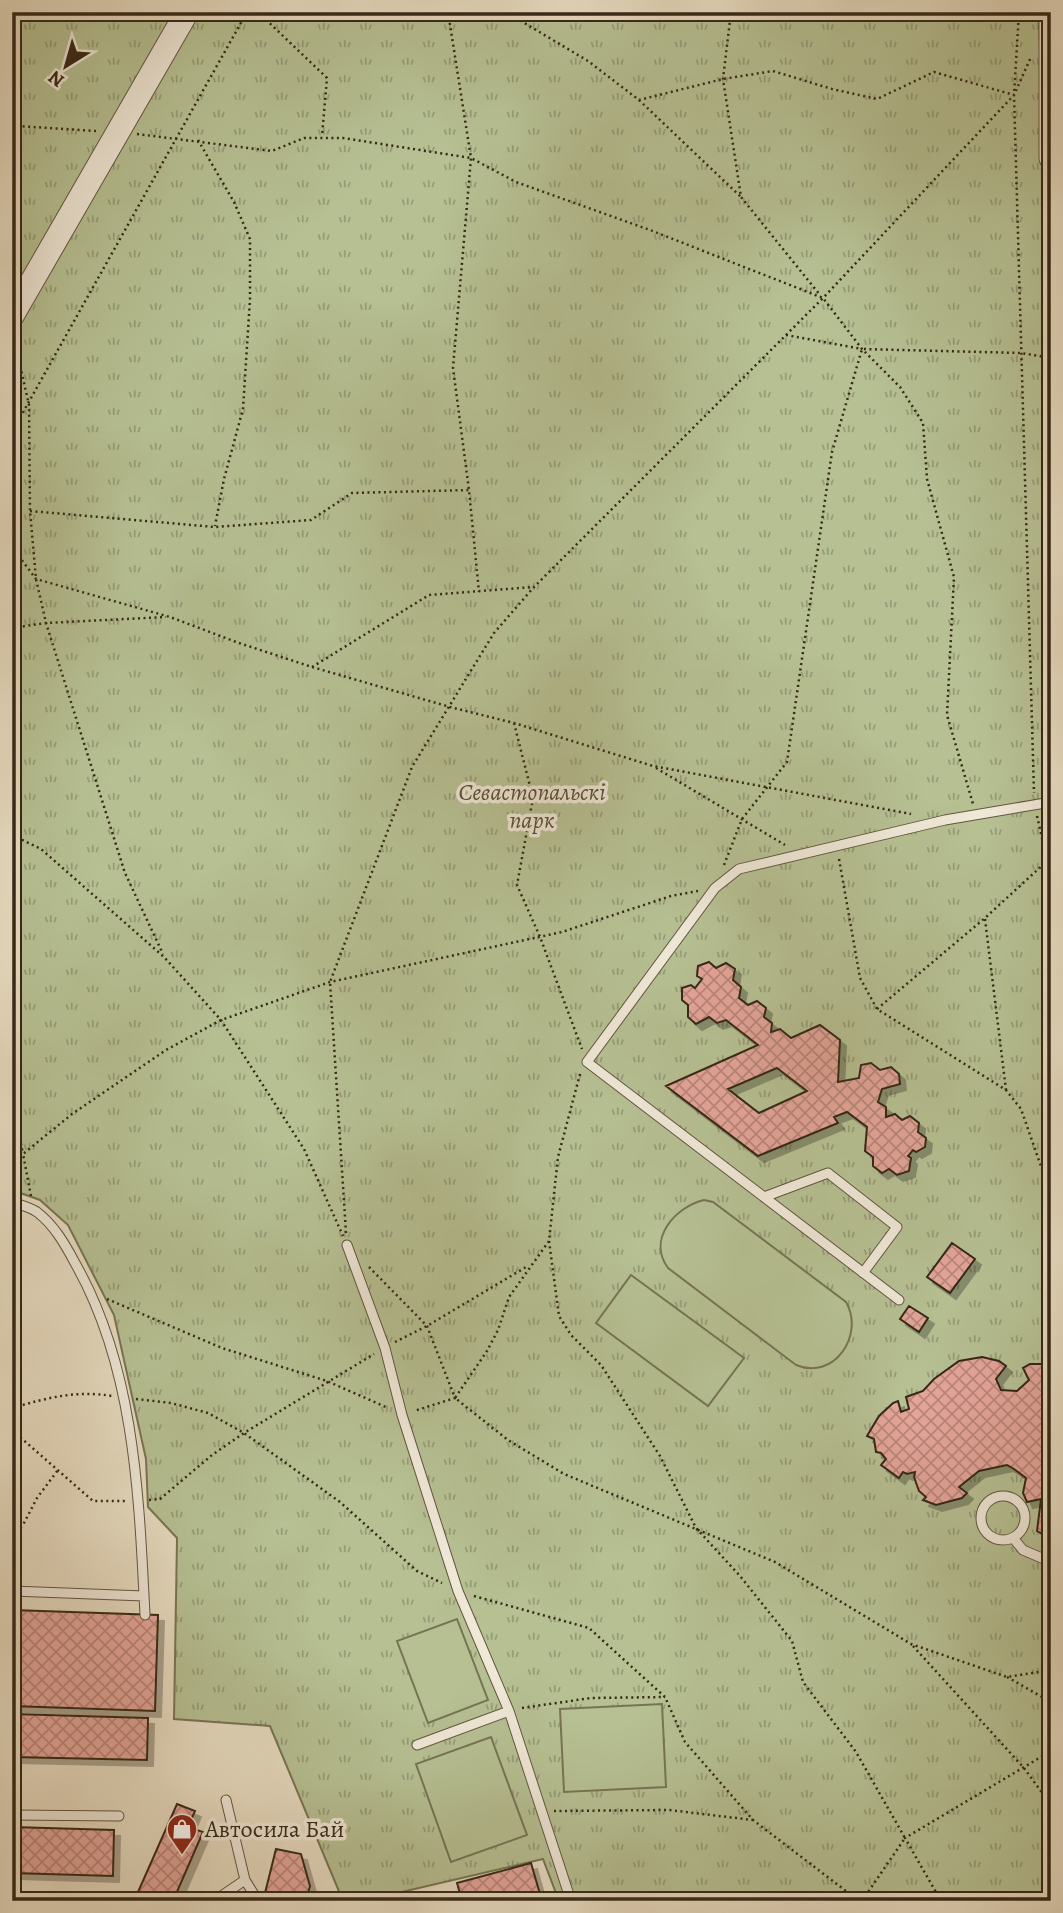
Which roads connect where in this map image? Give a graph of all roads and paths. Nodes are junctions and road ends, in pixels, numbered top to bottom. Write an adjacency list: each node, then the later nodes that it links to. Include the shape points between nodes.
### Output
1 (187, 12): 14 (street)
2 (247, 12): 15 (path)
3 (258, 12): 16 (path, via 327,78)
4 (448, 12): 18 (path)
5 (506, 12): 12 (path, via 588,61)
6 (731, 12): 10 (path)
7 (1018, 12): 11 (path)
8 (1051, 14): 19 (street)
9 (1035, 48): 11 (path)
10 (723, 79): 11 (path, via 773,71 877,99 934,72); 12 (path); 20 (path)
11 (1014, 95): 21 (path); 26 (path)
12 (639, 100): 20 (path)
13 (12, 124): 14 (path)
14 (117, 132): 15 (path); 22 (street)
15 (177, 138): 17 (path); 28 (path)
16 (322, 138): 17 (path, via 304,138 272,151); 18 (path)
17 (198, 140): 32 (path, via 250,239 243,409)
18 (471, 158): 21 (path, via 516,181); 30 (path, via 453,369)
19 (1051, 158)
20 (741, 197): 21 (path)
21 (822, 298): 24 (path); 25 (path)
22 (12, 316)
23 (12, 330): 28 (path)
24 (786, 335): 25 (path); 35 (path)
25 (862, 349): 26 (path); 44 (path, via 832,452 787,762); 47 (path, via 900,387 923,424 927,479 954,578 947,715)
26 (1021, 353): 27 (path); 46 (path)
27 (1051, 358)
28 (29, 405): 29 (path); 31 (path)
29 (12, 432)
30 (469, 490): 32 (path, via 352,493 311,520); 36 (path)
31 (30, 511): 32 (path); 34 (path)
32 (215, 527)
33 (12, 547): 34 (path)
34 (36, 579): 37 (path); 38 (path)
35 (534, 587): 36 (path); 41 (path, via 494,633)
36 (479, 592): 40 (path, via 429,595)
37 (170, 617): 38 (path); 40 (path)
38 (46, 623): 39 (path); 58 (path, via 125,873)
39 (12, 628)
40 (312, 667): 41 (path)
41 (450, 707): 42 (path); 59 (path, via 412,767)
42 (514, 723): 43 (path); 57 (path, via 533,798 517,885)
43 (653, 766): 44 (path); 48 (path)
44 (767, 787): 48 (path); 49 (path)
45 (1051, 802): 46 (lane)
46 (1034, 805): 47 (lane); 53 (path)
47 (976, 815): 49 (lane)
48 (742, 819): 52 (path); 55 (path)
49 (945, 820): 51 (lane)
50 (12, 835): 58 (path, via 41,849)
51 (836, 846): 52 (lane); 60 (path, via 860,978)
52 (801, 855): 55 (lane, via 739,869)
53 (1047, 861): 54 (path); 56 (path)
54 (1051, 878)
55 (715, 888): 57 (path, via 671,896); 62 (lane)
56 (985, 918): 60 (path); 63 (path)
57 (540, 937): 59 (path); 62 (path)
58 (164, 957): 61 (path)
59 (330, 982): 61 (path); 71 (path)
60 (877, 1009): 63 (path)
61 (220, 1020): 65 (path, via 166,1050 72,1114); 71 (path, via 304,1149)
62 (587, 1062): 67 (lane); 70 (path, via 558,1157)
63 (1006, 1090): 66 (path, via 1021,1108)
64 (12, 1100): 65 (path)
65 (23, 1154): 69 (path)
66 (1051, 1195)
67 (764, 1197): 72 (lane); 72 (lane, via 828,1173 897,1227)
68 (12, 1202): 69 (lane)
69 (34, 1210): 73 (lane, via 62,1240)
70 (549, 1241): 76 (path, via 509,1297 487,1351); 83 (path, via 559,1316 570,1335 601,1365 660,1455)
71 (347, 1245): 76 (path, via 427,1326); 78 (lane, via 385,1348)
72 (863, 1273): 74 (lane)
73 (92, 1293): 75 (lane); 78 (path, via 222,1348 327,1381)
74 (899, 1300)
75 (122, 1397): 77 (path, via 62,1394); 80 (path, via 208,1413); 82 (lane)
76 (455, 1398): 78 (path); 83 (path, via 508,1440 564,1474)
77 (12, 1408)
78 (402, 1415): 88 (lane)
79 (12, 1430): 81 (path)
80 (244, 1433): 82 (path, via 160,1499); 88 (path, via 341,1502 417,1571)
81 (58, 1470): 82 (path, via 93,1501); 84 (path)
82 (138, 1501): 89 (lane)
83 (696, 1528): 91 (path, via 775,1562); 106 (path, via 792,1642 803,1682 856,1752)
84 (12, 1535)
85 (1013, 1538): 85 (lane, via 992,1537 983,1527 984,1507 994,1498 1009,1496 1025,1512 1024,1527); 86 (lane, via 1023,1550)
86 (1051, 1562)
87 (12, 1591): 89 (lane)
88 (458, 1591): 94 (path, via 589,1628); 96 (lane)
89 (144, 1596): 90 (lane)
90 (145, 1615)
91 (911, 1644): 93 (path); 99 (path)
92 (1051, 1670): 93 (path)
93 (1007, 1677): 95 (path)
94 (665, 1697): 96 (path, via 591,1698); 105 (path, via 685,1742)
95 (1051, 1702)
96 (509, 1711): 97 (lane); 102 (lane)
97 (417, 1745)
98 (1051, 1751): 99 (path)
99 (1024, 1768): 101 (path); 106 (path)
100 (226, 1800): 107 (lane)
101 (1051, 1805)
102 (542, 1811): 105 (path, via 669,1810); 110 (lane)
103 (12, 1815): 104 (lane)
104 (118, 1816)
105 (753, 1820): 111 (path)
106 (905, 1838): 111 (path); 112 (path)
107 (245, 1880): 108 (lane); 109 (lane)
108 (214, 1901)
109 (258, 1901)
110 (571, 1901)
111 (860, 1901)
112 (941, 1901)

